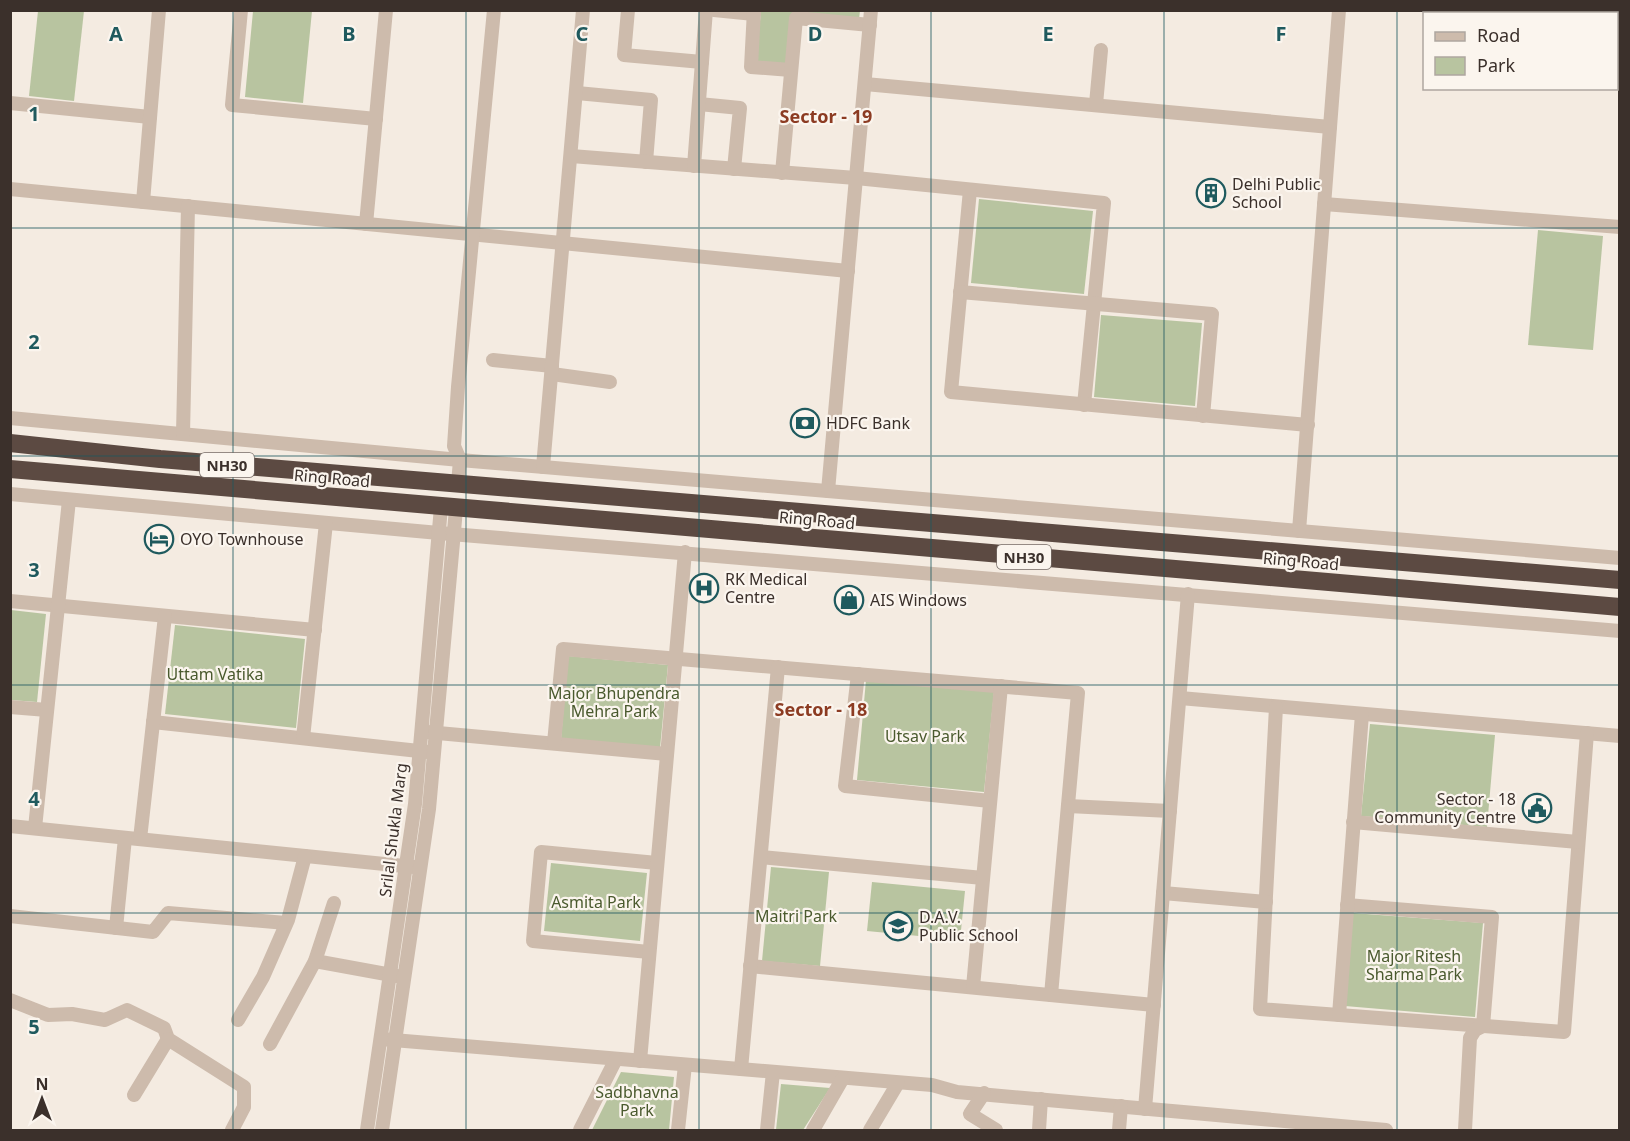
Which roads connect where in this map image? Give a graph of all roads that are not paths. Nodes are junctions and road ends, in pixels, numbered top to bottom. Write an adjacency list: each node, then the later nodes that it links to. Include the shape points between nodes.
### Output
1 (159, 10): 22 (street)
2 (241, 10): 23 (street, via 232,105)
3 (386, 10): 23 (street)
4 (494, 10): 38 (street)
5 (584, 10): 18 (street)
6 (628, 10): 15 (street, via 624,55)
7 (706, 10): 15 (street)
8 (714, 10): 11 (street)
9 (872, 10): 13 (street)
10 (1339, 10): 24 (street)
11 (754, 12): 16 (street, via 751,67)
12 (796, 14): 13 (street); 16 (street)
13 (870, 25): 17 (street)
14 (1101, 50): 21 (street)
15 (702, 62): 20 (street)
16 (791, 70): 29 (street)
17 (865, 84): 21 (street); 30 (street)
18 (577, 93): 25 (street); 26 (street, via 651,100)
19 (10, 103): 22 (street)
20 (699, 104): 27 (street); 28 (street, via 740,108)
21 (1096, 104): 24 (street)
22 (150, 117): 33 (street)
23 (376, 119): 36 (street)
24 (1330, 127): 34 (street)
25 (571, 156): 26 (street); 39 (street)
26 (646, 162): 27 (street)
27 (694, 166): 28 (street)
28 (734, 169): 29 (street)
29 (782, 173): 30 (street)
30 (856, 178): 32 (street); 40 (street)
31 (10, 189): 33 (street)
32 (970, 190): 41 (street); 42 (street, via 1104,203)
33 (143, 202): 35 (street)
34 (1324, 204): 37 (street); 49 (street)
35 (188, 206): 36 (street); 50 (street)
36 (366, 224): 38 (street)
37 (1620, 227)
38 (472, 234): 39 (street); 52 (street)
39 (564, 243): 40 (street); 44 (street)
40 (848, 271): 58 (street)
41 (960, 292): 42 (street); 46 (street, via 951,392)
42 (1094, 304): 46 (street); 47 (street, via 1212,314)
43 (493, 360): 44 (street)
44 (552, 370): 45 (street); 55 (street)
45 (610, 382)
46 (1084, 405): 47 (street)
47 (1203, 416): 49 (street)
48 (10, 418): 50 (street)
49 (1308, 425): 63 (street)
50 (183, 434): 53 (street)
51 (10, 443): 57 (highway, Ring Road / NH30)
52 (454, 446): 53 (street); 54 (street)
53 (445, 459): 54 (street); 57 (street)
54 (460, 460): 55 (street); 57 (street)
55 (543, 467): 58 (street)
56 (10, 469): 61 (highway, Ring Road / NH30)
57 (451, 483): 68 (highway, Ring Road / NH30)
58 (828, 491): 63 (street)
59 (10, 494): 60 (street)
60 (69, 500): 62 (street); 71 (street)
61 (448, 508): 64 (street, Srilal Shukla Marg); 65 (street, Srilal Shukla Marg); 72 (highway, Ring Road / NH30)
62 (326, 523): 64 (street); 74 (street)
63 (1299, 531): 67 (street)
64 (439, 533): 65 (street); 86 (street, Srilal Shukla Marg)
65 (454, 534): 66 (street); 87 (street, Srilal Shukla Marg)
66 (685, 552): 69 (street); 76 (street)
67 (1620, 558)
68 (1614, 580)
69 (1188, 594): 75 (street); 80 (street)
70 (10, 601): 71 (street)
71 (58, 605): 73 (street); 83 (street)
72 (1614, 607)
73 (165, 616): 74 (street); 85 (street)
74 (315, 630): 90 (street)
75 (1620, 631)
76 (676, 658): 77 (street); 91 (street, via 562,649); 94 (street)
77 (778, 667): 78 (street); 105 (street)
78 (858, 674): 79 (street); 95 (street, via 845,786)
79 (1001, 687): 95 (street); 96 (street, via 1078,693)
80 (1180, 698): 82 (street); 97 (street)
81 (10, 707): 83 (street)
82 (1276, 707): 84 (street); 112 (street)
83 (47, 710): 100 (street)
84 (1362, 714): 88 (street); 98 (street)
85 (153, 722): 90 (street); 102 (street)
86 (421, 731): 87 (street); 92 (street, Srilal Shukla Marg)
87 (436, 732): 91 (street); 93 (street, Srilal Shukla Marg)
88 (1587, 733): 89 (street); 103 (street)
89 (1620, 736)
90 (303, 738): 92 (street)
91 (554, 743): 94 (street)
92 (420, 751): 93 (street); 107 (street, Srilal Shukla Marg)
93 (435, 752): 108 (street, Srilal Shukla Marg)
94 (667, 754): 106 (street)
95 (990, 801): 109 (street)
96 (1068, 806): 97 (street); 123 (street)
97 (1170, 811): 110 (street)
98 (1353, 822): 103 (street); 113 (street)
99 (10, 826): 100 (street)
100 (35, 828): 101 (street)
101 (124, 838): 102 (street); 116 (street)
102 (140, 839): 104 (street)
103 (1578, 842): 128 (street, via 1564,1032)
104 (305, 856): 107 (street); 115 (street)
105 (760, 857): 109 (street); 119 (street)
106 (657, 863): 117 (street); 117 (street, via 541,852 533,941)
107 (406, 866): 108 (street); 120 (street, Srilal Shukla Marg)
108 (421, 868): 121 (street, Srilal Shukla Marg)
109 (983, 878): 122 (street)
110 (1163, 893): 112 (street); 125 (street)
111 (334, 903): 118 (street)
112 (1266, 903): 126 (street, via 1260,1009)
113 (1347, 905): 126 (street); 128 (street, via 1492,917)
114 (10, 916): 116 (street)
115 (286, 923): 116 (street, via 168,913 153,932); 127 (street, via 263,977)
116 (116, 928)
117 (650, 952): 134 (street)
118 (315, 961): 120 (street); 132 (street)
119 (750, 966): 122 (street); 136 (street)
120 (390, 975): 121 (street); 130 (street, Srilal Shukla Marg)
121 (405, 977): 131 (street, Srilal Shukla Marg)
122 (973, 987): 123 (street)
123 (1052, 995): 125 (street)
124 (10, 1000): 129 (street, via 48,1015 72,1014 105,1020 127,1010 164,1028)
125 (1154, 1005): 144 (street)
126 (1339, 1016): 128 (street)
127 (238, 1020)
128 (1483, 1026): 157 (street, via 1474,1030 1470,1038)
129 (168, 1039): 141 (street); 145 (street, via 244,1087 244,1107)
130 (381, 1039): 131 (street); 146 (street, Srilal Shukla Marg)
131 (395, 1040): 133 (street); 147 (street, Srilal Shukla Marg)
132 (270, 1044)
133 (616, 1059): 134 (street); 148 (street)
134 (640, 1061): 135 (street)
135 (685, 1065): 136 (street); 149 (street)
136 (741, 1069): 137 (street)
137 (773, 1072): 138 (street); 150 (street)
138 (843, 1078): 139 (street); 151 (street)
139 (898, 1083): 140 (street); 152 (street)
140 (984, 1093): 142 (street); 153 (street, via 970,1114)
141 (134, 1095)
142 (1041, 1099): 143 (street); 154 (street)
143 (1121, 1106): 144 (street); 155 (street)
144 (1145, 1108): 156 (street)
145 (232, 1131)
146 (367, 1131)
147 (382, 1131)
148 (580, 1131)
149 (678, 1131)
150 (767, 1131)
151 (813, 1131)
152 (870, 1131)
153 (996, 1131)
154 (1039, 1131)
155 (1119, 1131)
156 (1386, 1131)
157 (1466, 1131)

